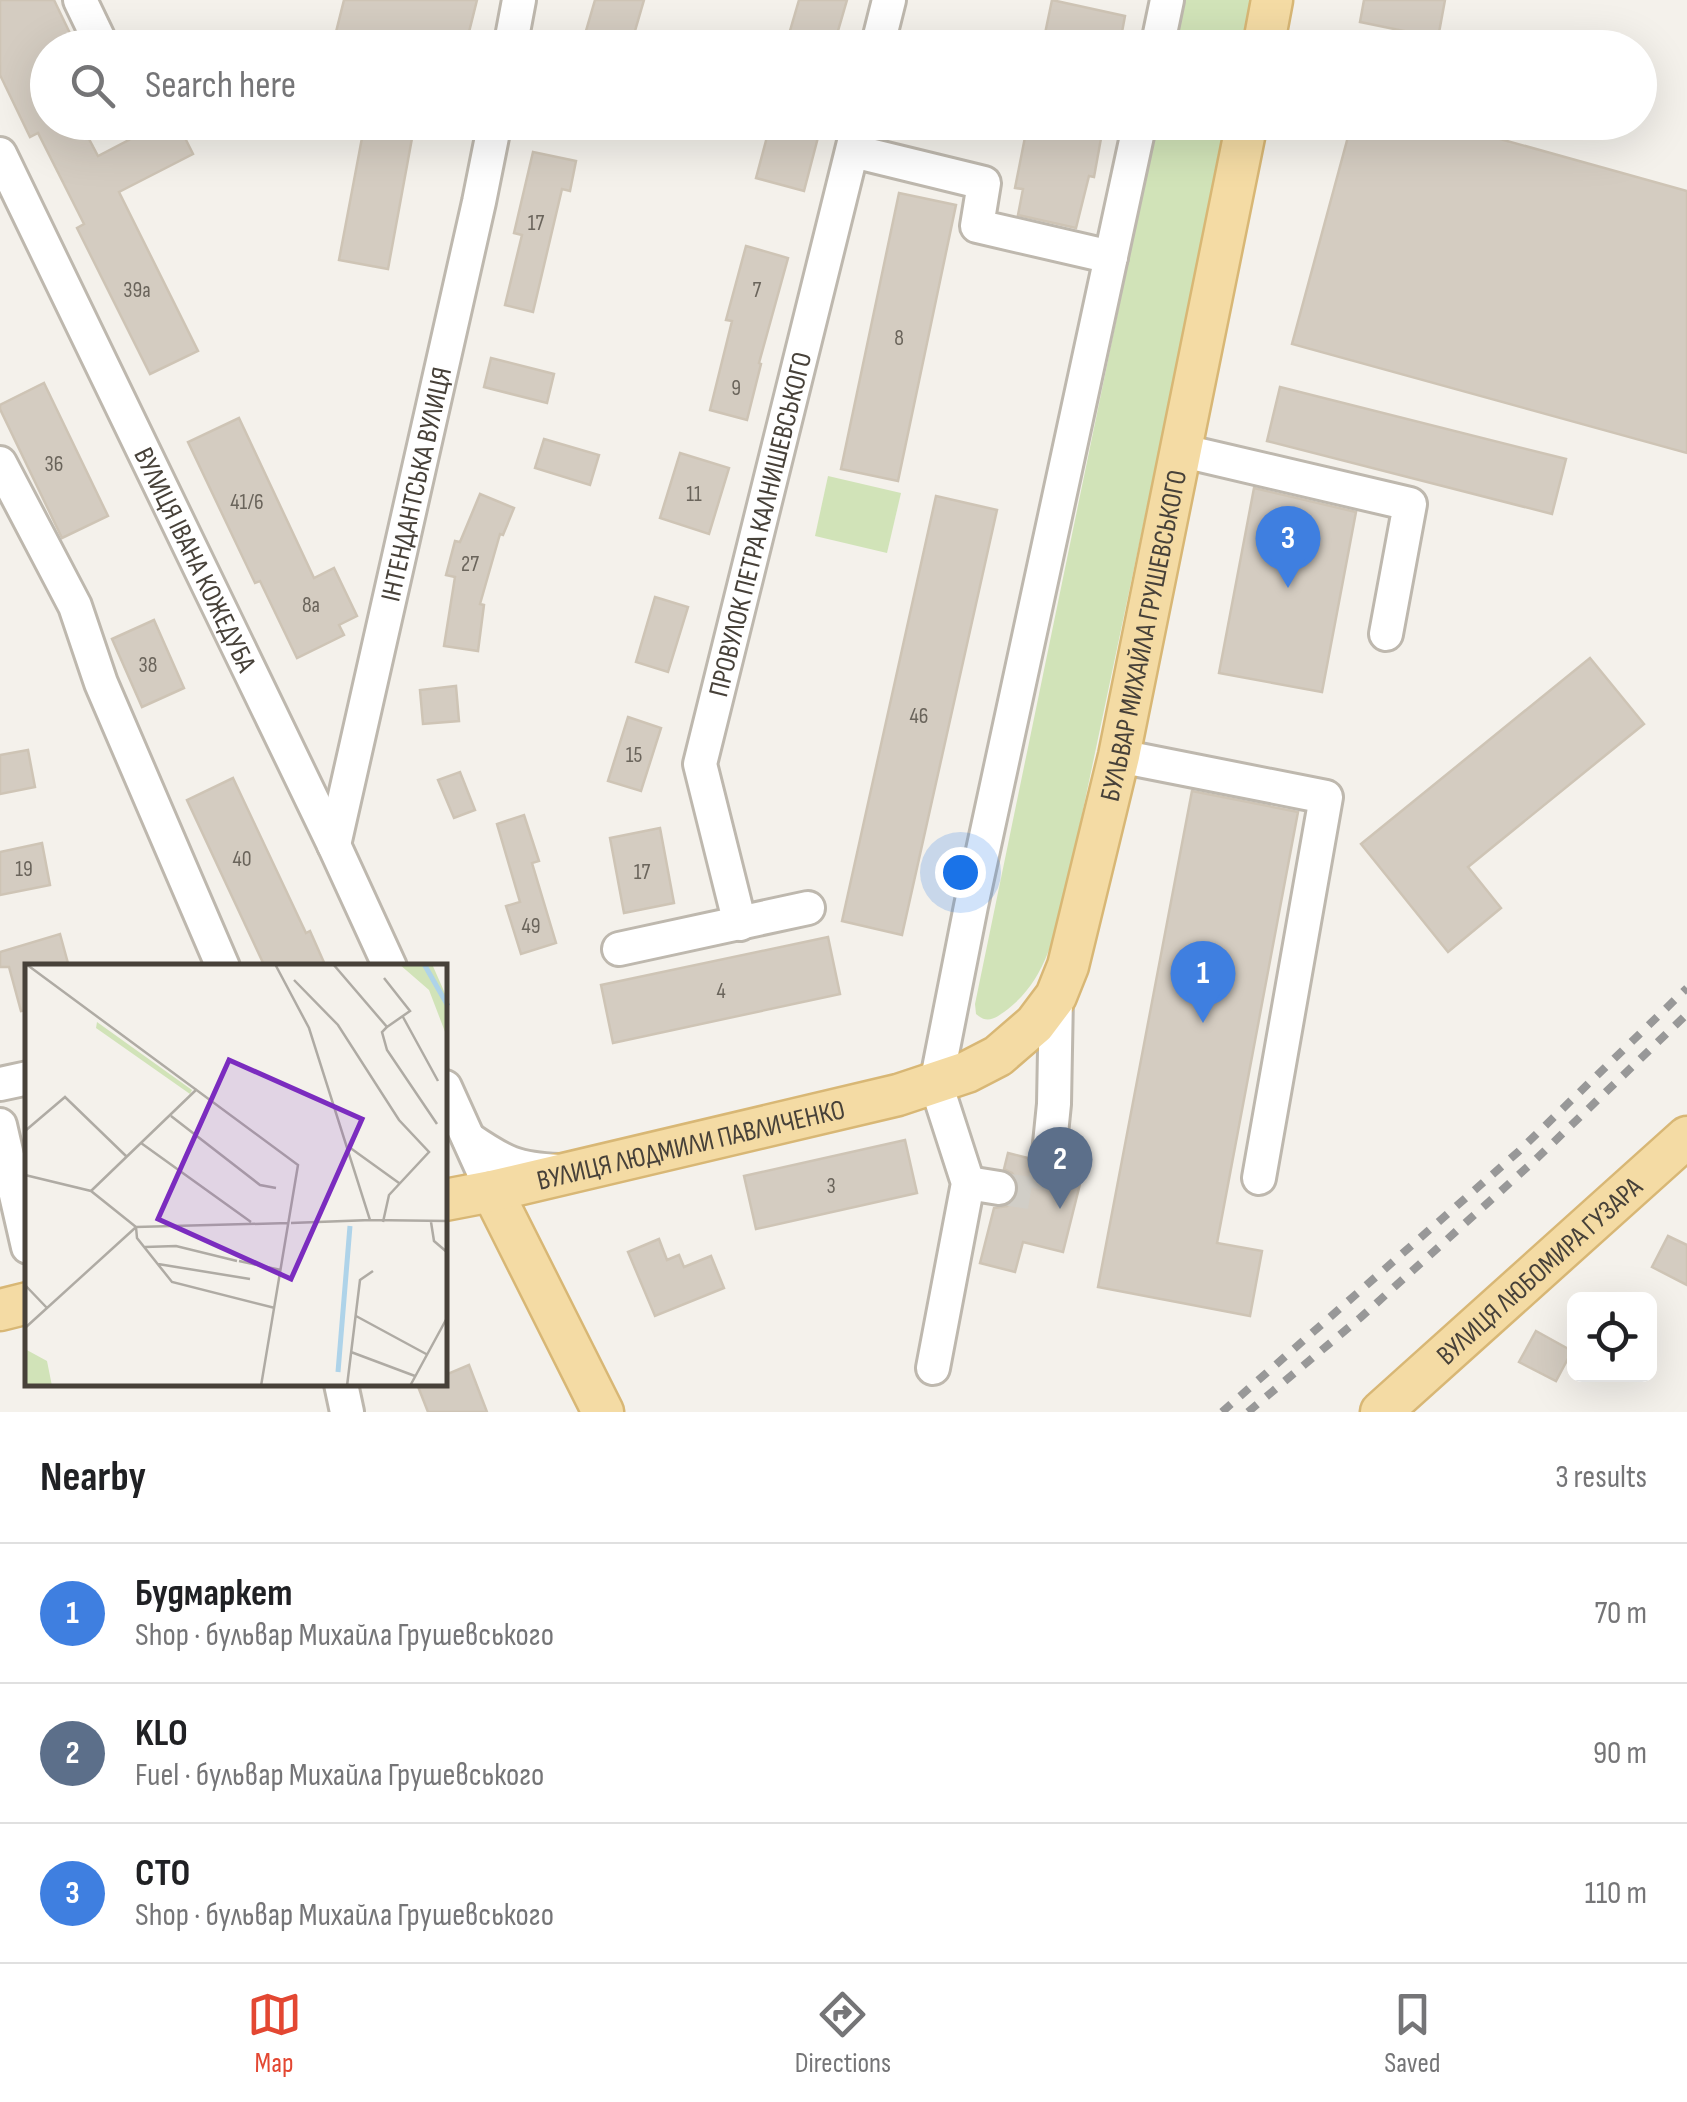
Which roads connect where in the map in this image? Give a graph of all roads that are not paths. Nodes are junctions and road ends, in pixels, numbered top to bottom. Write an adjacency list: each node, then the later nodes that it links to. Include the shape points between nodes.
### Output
1 (80, 0): 6 (street)
2 (519, 0): 7 (street)
3 (889, 0): 8 (street)
4 (1167, 0): 9 (street)
5 (1272, 0): 10 (main road)
6 (94, 30)
7 (513, 30)
8 (882, 30)
9 (1160, 30)
10 (1266, 30)
11 (491, 140): 22 (street, ІНТЕНДАНТСЬКА ВУЛИЦЯ)
12 (855, 140): 24 (street, ПРОВУЛОК ПЕТРА КАЛНИШЕВСЬКОГО, via 700,764)
13 (865, 140): 17 (street, via 984,182 977,226)
14 (1136, 140): 17 (street)
15 (1243, 140): 18 (main road, БУЛЬВАР МИХАЙЛА ГРУШЕВСЬКОГО)
16 (0, 154): 22 (street, ВУЛИЦЯ ІВАНА КОЖЕДУБА)
17 (1112, 256): 31 (street)
18 (1180, 450): 20 (street, via 1410,504); 21 (main road, БУЛЬВАР МИХАЙЛА ГРУШЕВСЬКОГО)
19 (0, 463): 26 (street, via 75,606 101,684)
20 (1386, 634)
21 (1118, 756): 28 (main road, БУЛЬВАР МИХАЙЛА ГРУШЕВСЬКОГО, via 1078,934); 38 (street, via 1326,797)
22 (334, 845): 27 (street, ВУЛИЦЯ ІВАНА КОЖЕДУБА)
23 (808, 908): 24 (street)
24 (740, 924): 25 (street)
25 (619, 949)
26 (222, 964)
27 (389, 964)
28 (1056, 996): 31 (main road, БУЛЬВАР МИХАЙЛА ГРУШЕВСЬКОГО, via 998,1056); 36 (street)
29 (25, 1079): 30 (street)
30 (0, 1084)
31 (936, 1084): 37 (main road, ВУЛИЦЯ ЛЮДМИЛИ ПАВЛИЧЕНКО); 46 (street, via 983,1185)
32 (450, 1097): 35 (street)
33 (0, 1125): 42 (street)
34 (1687, 1138): 48 (main road, ВУЛИЦЯ ЛЮБОМИРА ГУЗАРА)
35 (457, 1146): 37 (street, via 527,1169); 39 (street)
36 (1048, 1163)
37 (574, 1172): 39 (main road, ВУЛИЦЯ ЛЮДМИЛИ ПАВЛИЧЕНКО); 43 (main road, via 538,1200 525,1226)
38 (1259, 1178)
39 (492, 1191): 40 (main road, ВУЛИЦЯ ЛЮДМИЛИ ПАВЛИЧЕНКО); 43 (main road)
40 (448, 1201)
41 (448, 1203): 43 (main road, via 500,1231)
42 (25, 1234)
43 (525, 1256): 50 (main road)
44 (25, 1304): 45 (main road)
45 (0, 1310)
46 (933, 1368)
47 (342, 1387): 49 (street)
48 (1388, 1409)
49 (347, 1412)
50 (603, 1412)

